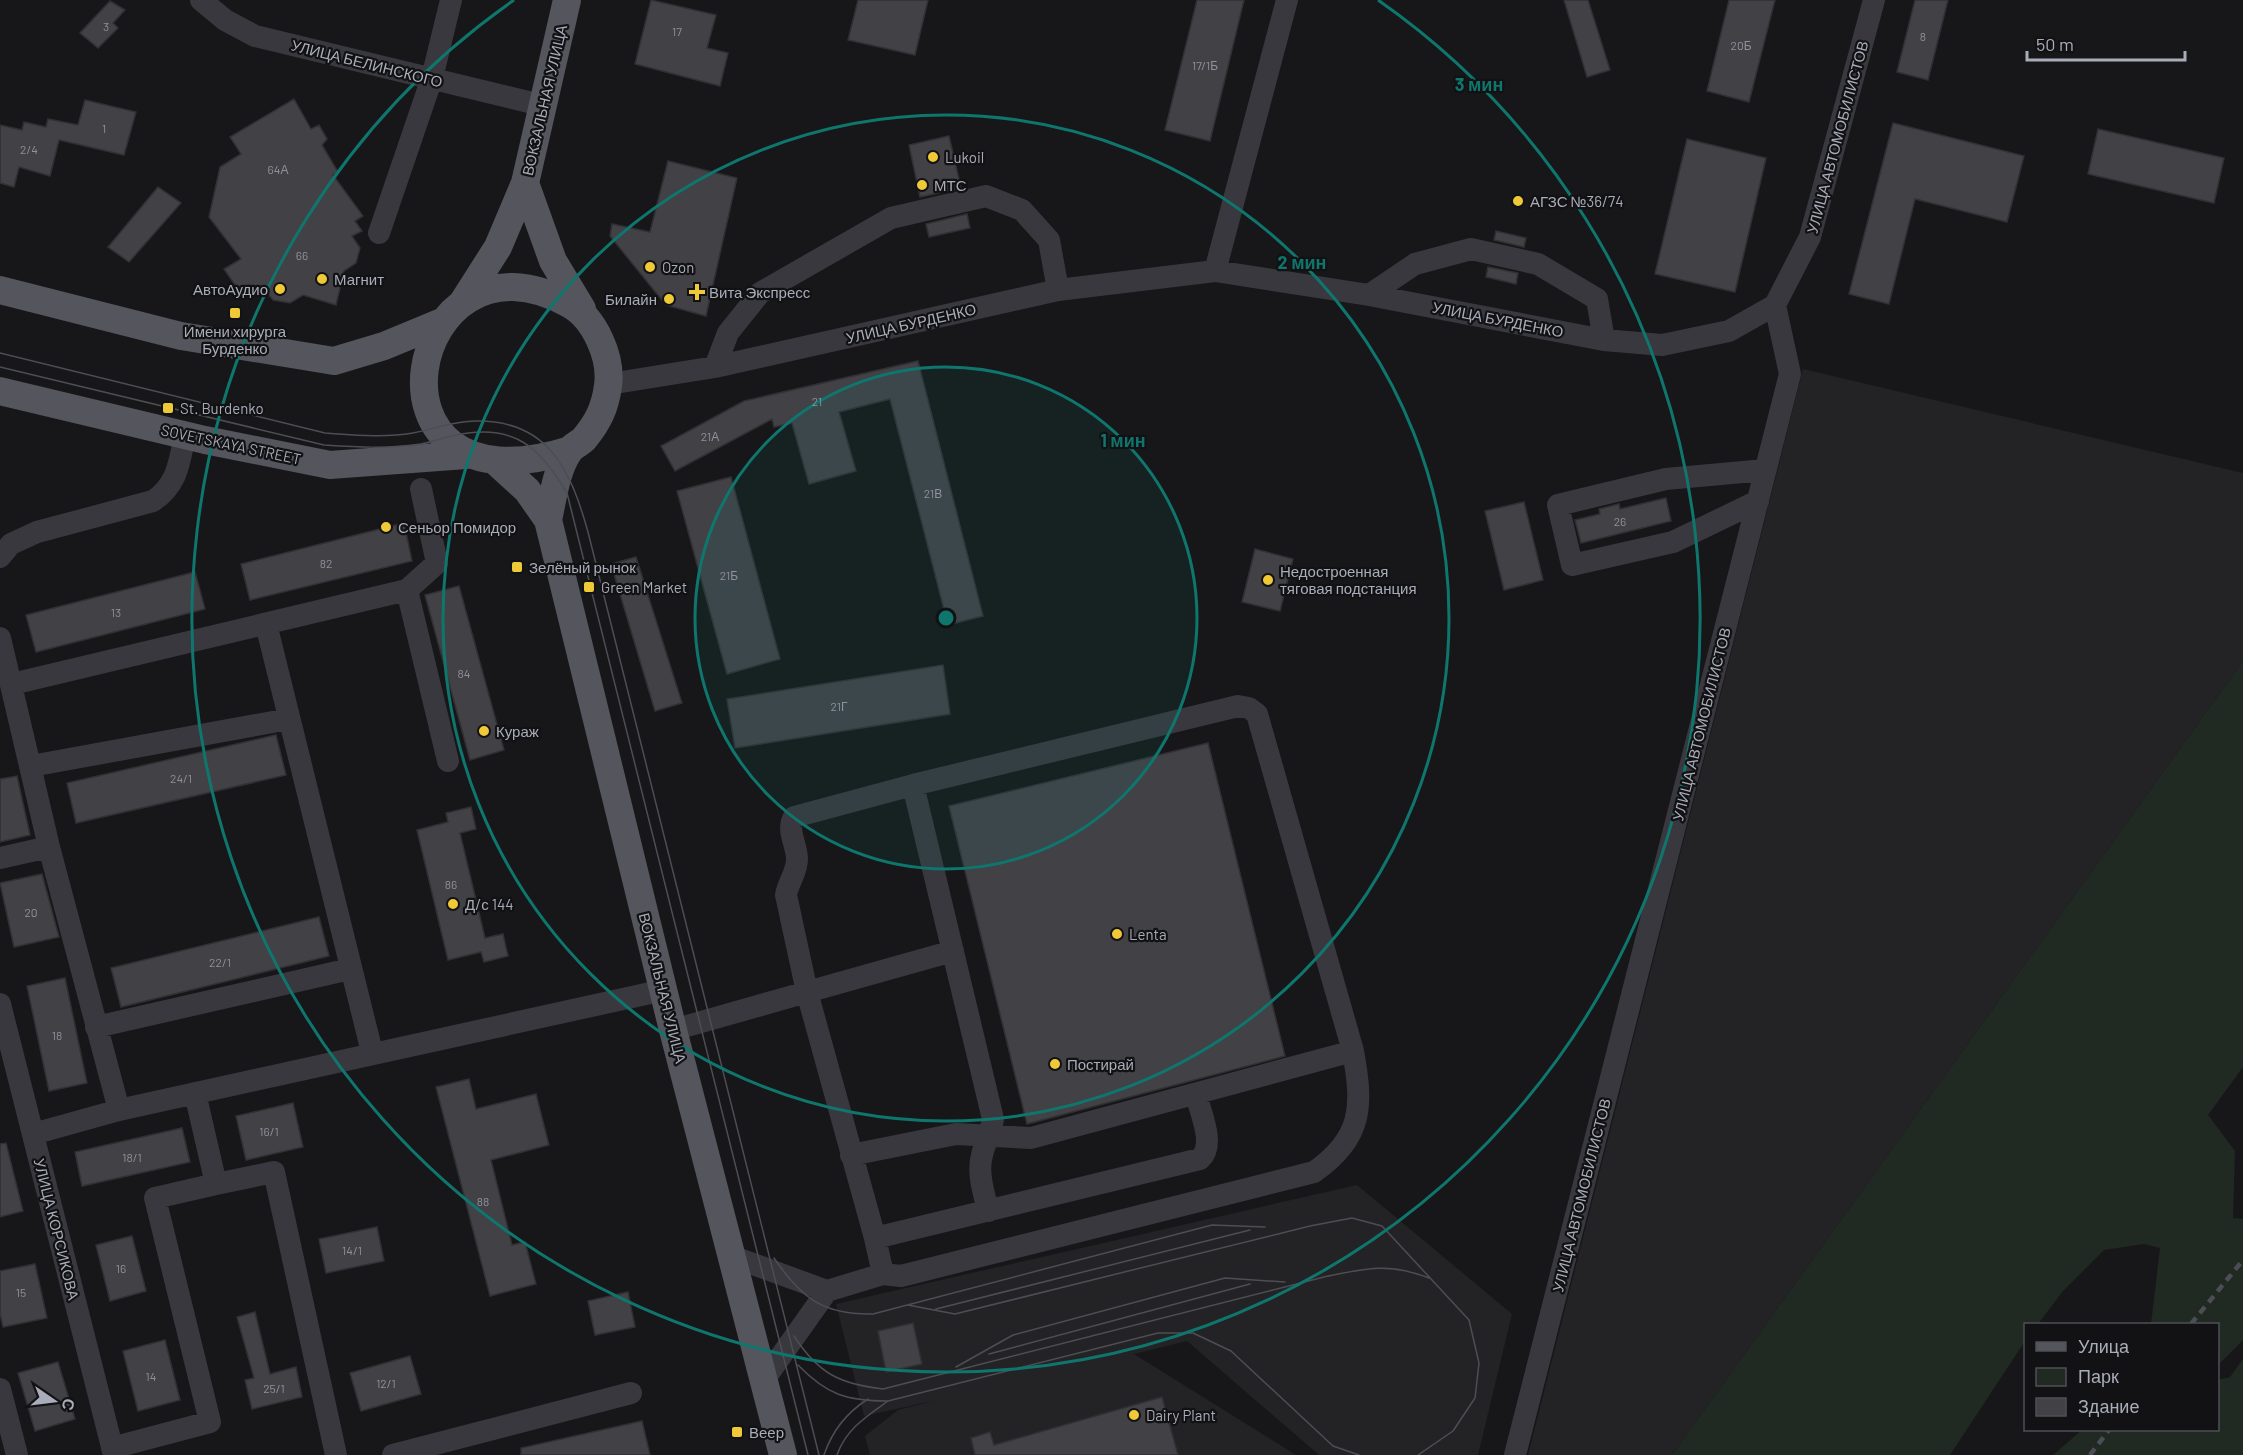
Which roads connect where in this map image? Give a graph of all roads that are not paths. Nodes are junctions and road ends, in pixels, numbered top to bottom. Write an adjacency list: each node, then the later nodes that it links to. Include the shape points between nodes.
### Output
1 (201, 0): 6 (street, УЛИЦА БЕЛИНСКОГО, via 225,20 255,36)
2 (451, 0): 6 (street)
3 (567, 0): 7 (main road, ВОКЗАЛЬНАЯ УЛИЦА)
4 (1287, 0): 10 (street)
5 (1874, 0): 15 (street, УЛИЦА АВТОМОБИЛИСТОВ, via 1810,237)
6 (432, 78): 7 (street, УЛИЦА БЕЛИНСКОГО); 9 (street)
7 (542, 105): 8 (main road, ВОКЗАЛЬНАЯ УЛИЦА)
8 (525, 183): 14 (main road, SOVETSKAYA STREET, via 498,247); 17 (main road, ВОКЗАЛЬНАЯ УЛИЦА, via 553,261)
9 (379, 233)
10 (1215, 271): 12 (street, УЛИЦА БУРДЕНКО); 13 (street, УЛИЦА БУРДЕНКО)
11 (0, 290): 16 (main road, SOVETSKAYA STREET, via 181,336 334,361)
12 (1058, 290): 19 (street, УЛИЦА БУРДЕНКО); 19 (street, via 1049,240 1022,210 987,196 891,218 760,293 728,333)
13 (1369, 295): 18 (street, УЛИЦА БУРДЕНКО); 18 (street, via 1415,264 1471,249 1538,264 1597,299)
14 (464, 302): 16 (main road, SOVETSKAYA STREET); 17 (main road, SOVETSKAYA STREET, via 490,290 519,286 548,292 573,306)
15 (1775, 305): 18 (street, УЛИЦА БУРДЕНКО, via 1729,331 1662,345); 26 (street, УЛИЦА АВТОМОБИЛИСТОВ, via 1790,374)
16 (442, 322): 24 (main road, SOVETSKAYA STREET, via 428,348 422,376 426,405 438,432)
17 (593, 328): 20 (main road, SOVETSKAYA STREET, via 605,354)
18 (1604, 340)
19 (715, 367): 20 (street, УЛИЦА БУРДЕНКО)
20 (609, 384): 23 (main road, SOVETSKAYA STREET, via 603,412)
21 (0, 391): 22 (main road, SOVETSKAYA STREET)
22 (185, 435): 24 (main road, SOVETSKAYA STREET, via 330,465); 30 (street, via 167,492 153,501 37,532 11,544)
23 (570, 450): 25 (main road, SOVETSKAYA STREET, via 543,459); 29 (main road, ВОКЗАЛЬНАЯ УЛИЦА)
24 (466, 455): 25 (main road, SOVETSKAYA STREET)
25 (495, 461): 29 (main road, ВОКЗАЛЬНАЯ УЛИЦА, via 527,490)
26 (1766, 470): 28 (street, УЛИЦА АВТОМОБИЛИСТОВ); 28 (street, via 1666,479 1557,505 1572,565 1673,542)
27 (420, 489): 31 (street, via 437,563)
28 (1758, 501): 71 (street, УЛИЦА АВТОМОБИЛИСТОВ)
29 (548, 520): 43 (main road, ВОКЗАЛЬНАЯ УЛИЦА)
30 (0, 557)
31 (408, 590): 32 (street); 36 (street)
32 (266, 624): 34 (street); 35 (street)
33 (0, 638): 34 (street)
34 (12, 684): 37 (street)
35 (289, 719): 37 (street); 42 (street)
36 (448, 761)
37 (31, 766): 39 (street)
38 (914, 785): 41 (street); 44 (street, via 794,818 790,823 797,858 786,895); 48 (street, via 1238,706 1249,708 1257,714)
39 (49, 847): 40 (street); 46 (street)
40 (0, 858)
41 (952, 951): 44 (street); 54 (street, via 993,1119)
42 (350, 969): 46 (street); 49 (street)
43 (664, 990): 47 (main road, ВОКЗАЛЬНАЯ УЛИЦА); 49 (street)
44 (807, 992): 47 (street); 55 (street)
45 (0, 1004): 53 (street, УЛИЦА КОРСИКОВА)
46 (96, 1028): 52 (street)
47 (673, 1030): 59 (main road, ВОКЗАЛЬНАЯ УЛИЦА)
48 (1353, 1051): 51 (street); 60 (street, via 1360,1088 1357,1118 1350,1138 1335,1158 1314,1172 902,1276)
49 (372, 1052): 50 (street)
50 (195, 1093): 52 (street); 56 (street)
51 (1196, 1094): 54 (street, via 1031,1138); 57 (street, via 1208,1145 1200,1160)
52 (118, 1110): 53 (street)
53 (33, 1134): 66 (street, УЛИЦА КОРСИКОВА)
54 (990, 1136): 55 (street, via 956,1134); 57 (street, via 982,1155 980,1175)
55 (851, 1155): 58 (street)
56 (216, 1184): 66 (street, via 155,1198 210,1422); 68 (street, via 274,1172)
57 (988, 1211): 58 (street)
58 (875, 1238): 60 (street)
59 (731, 1256): 61 (street); 62 (main road, ВОКЗАЛЬНАЯ УЛИЦА)
60 (883, 1274): 61 (street)
61 (827, 1290): 62 (street)
62 (764, 1380): 70 (main road, ВОКЗАЛЬНАЯ УЛИЦА)
63 (0, 1389): 65 (street)
64 (631, 1393): 69 (street)
65 (5, 1425): 67 (street)
66 (113, 1452)
67 (17, 1455)
68 (336, 1455)
69 (393, 1455)
70 (783, 1455)
71 (1515, 1455)

